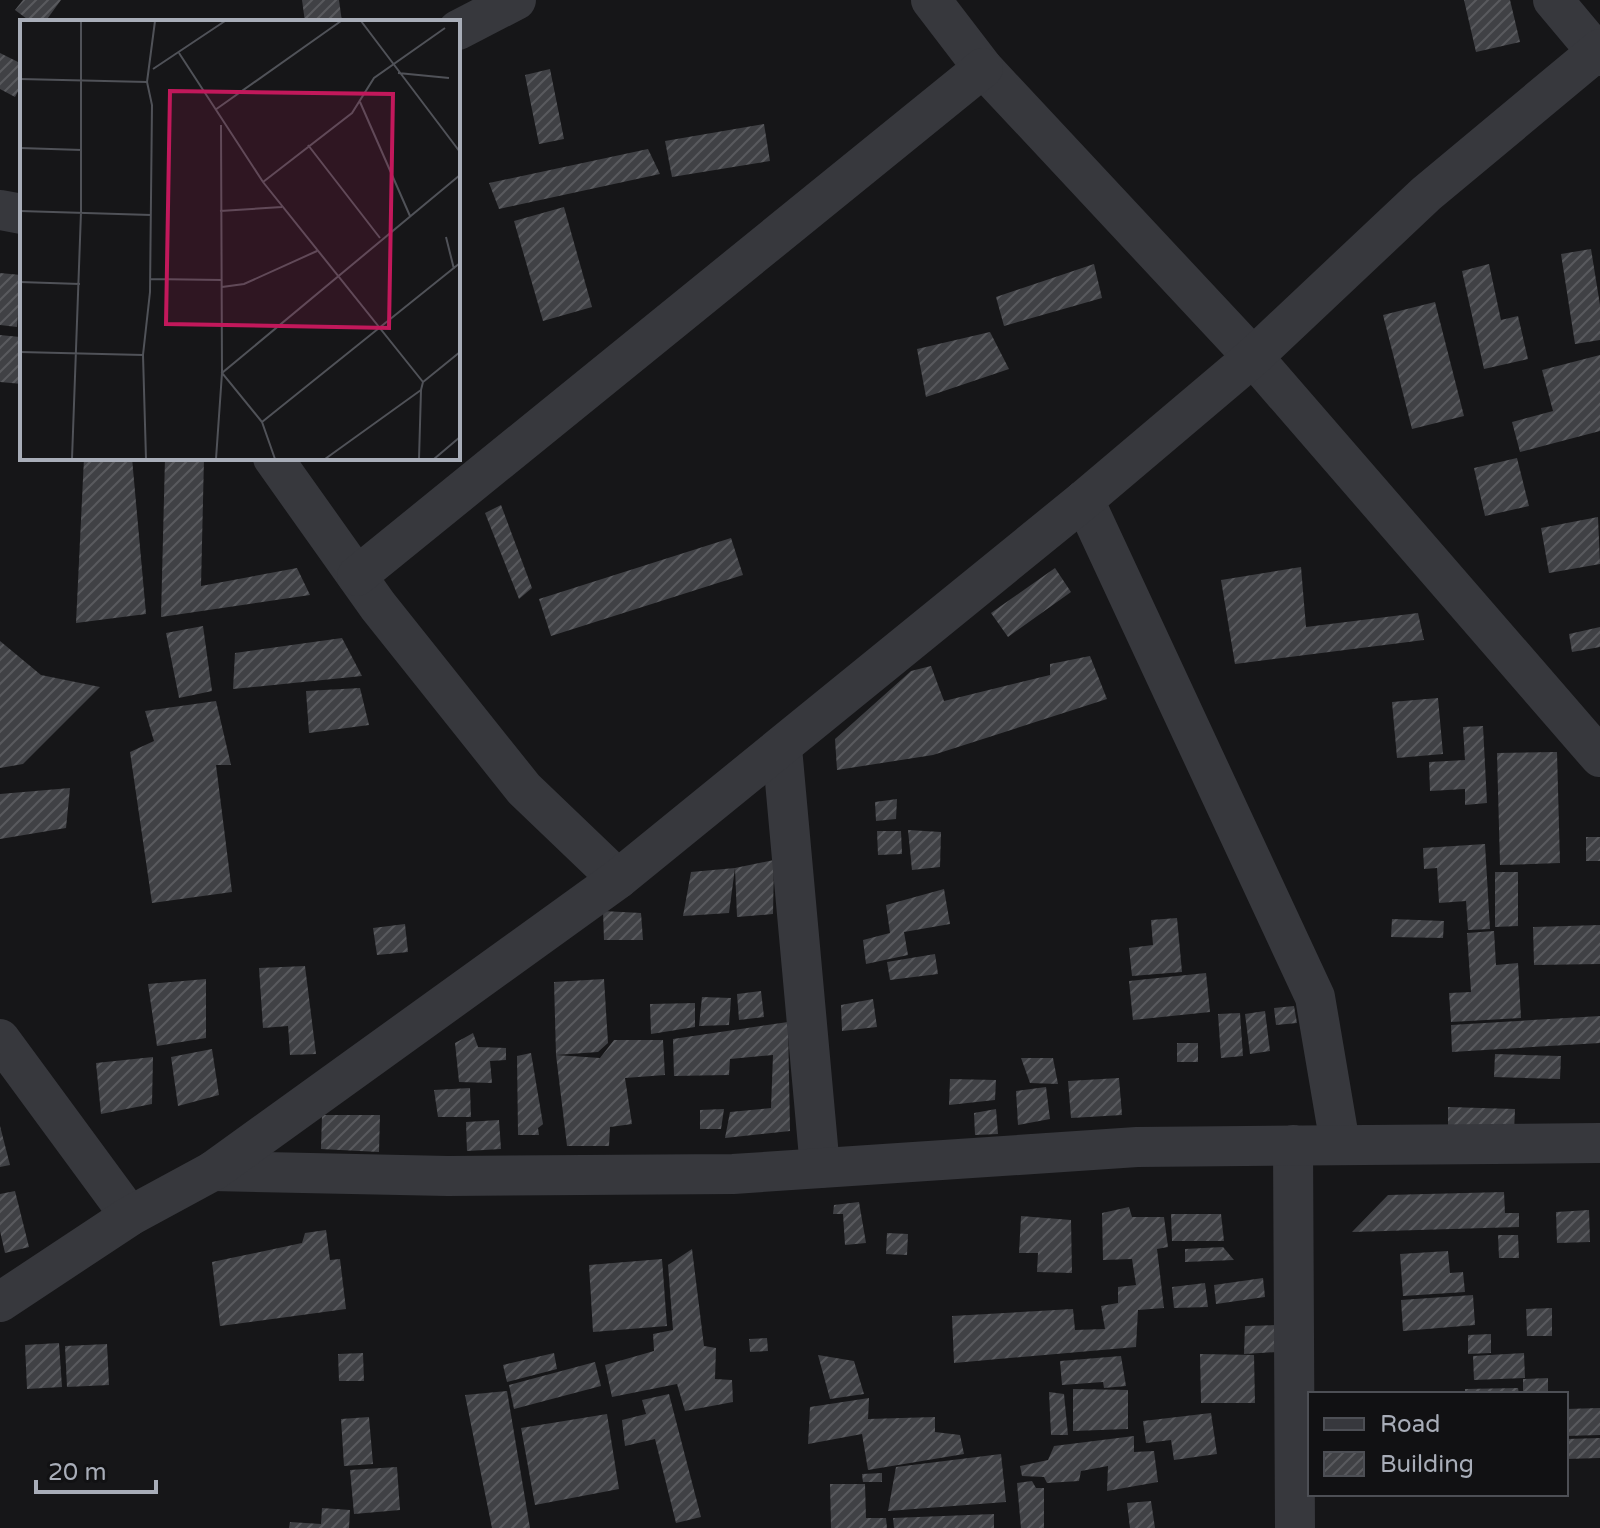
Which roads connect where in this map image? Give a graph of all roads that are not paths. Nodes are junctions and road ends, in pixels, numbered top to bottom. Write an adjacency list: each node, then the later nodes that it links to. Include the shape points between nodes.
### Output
1 (516, 0): 4 (street)
2 (931, 0): 6 (street)
3 (1553, 0): 5 (street)
4 (460, 29)
5 (1599, 53): 9 (street, via 1426,194)
6 (983, 68): 9 (street); 12 (street)
7 (0, 210): 8 (street)
8 (20, 214)
9 (1253, 357): 11 (street); 14 (street)
10 (274, 460): 12 (street)
11 (1084, 500): 13 (street); 18 (street, via 1315,997)
12 (357, 576): 15 (street, via 524,789)
13 (782, 748): 15 (street); 20 (street)
14 (1600, 757)
15 (618, 879): 21 (street)
16 (0, 1039): 22 (street)
17 (1600, 1143): 18 (street)
18 (1340, 1144): 19 (street)
19 (1293, 1145): 20 (street, via 1137,1147); 24 (street)
20 (820, 1168): 21 (street, via 733,1174 448,1176)
21 (213, 1171): 22 (street)
22 (130, 1216): 23 (street)
23 (0, 1302)
24 (1295, 1528)

